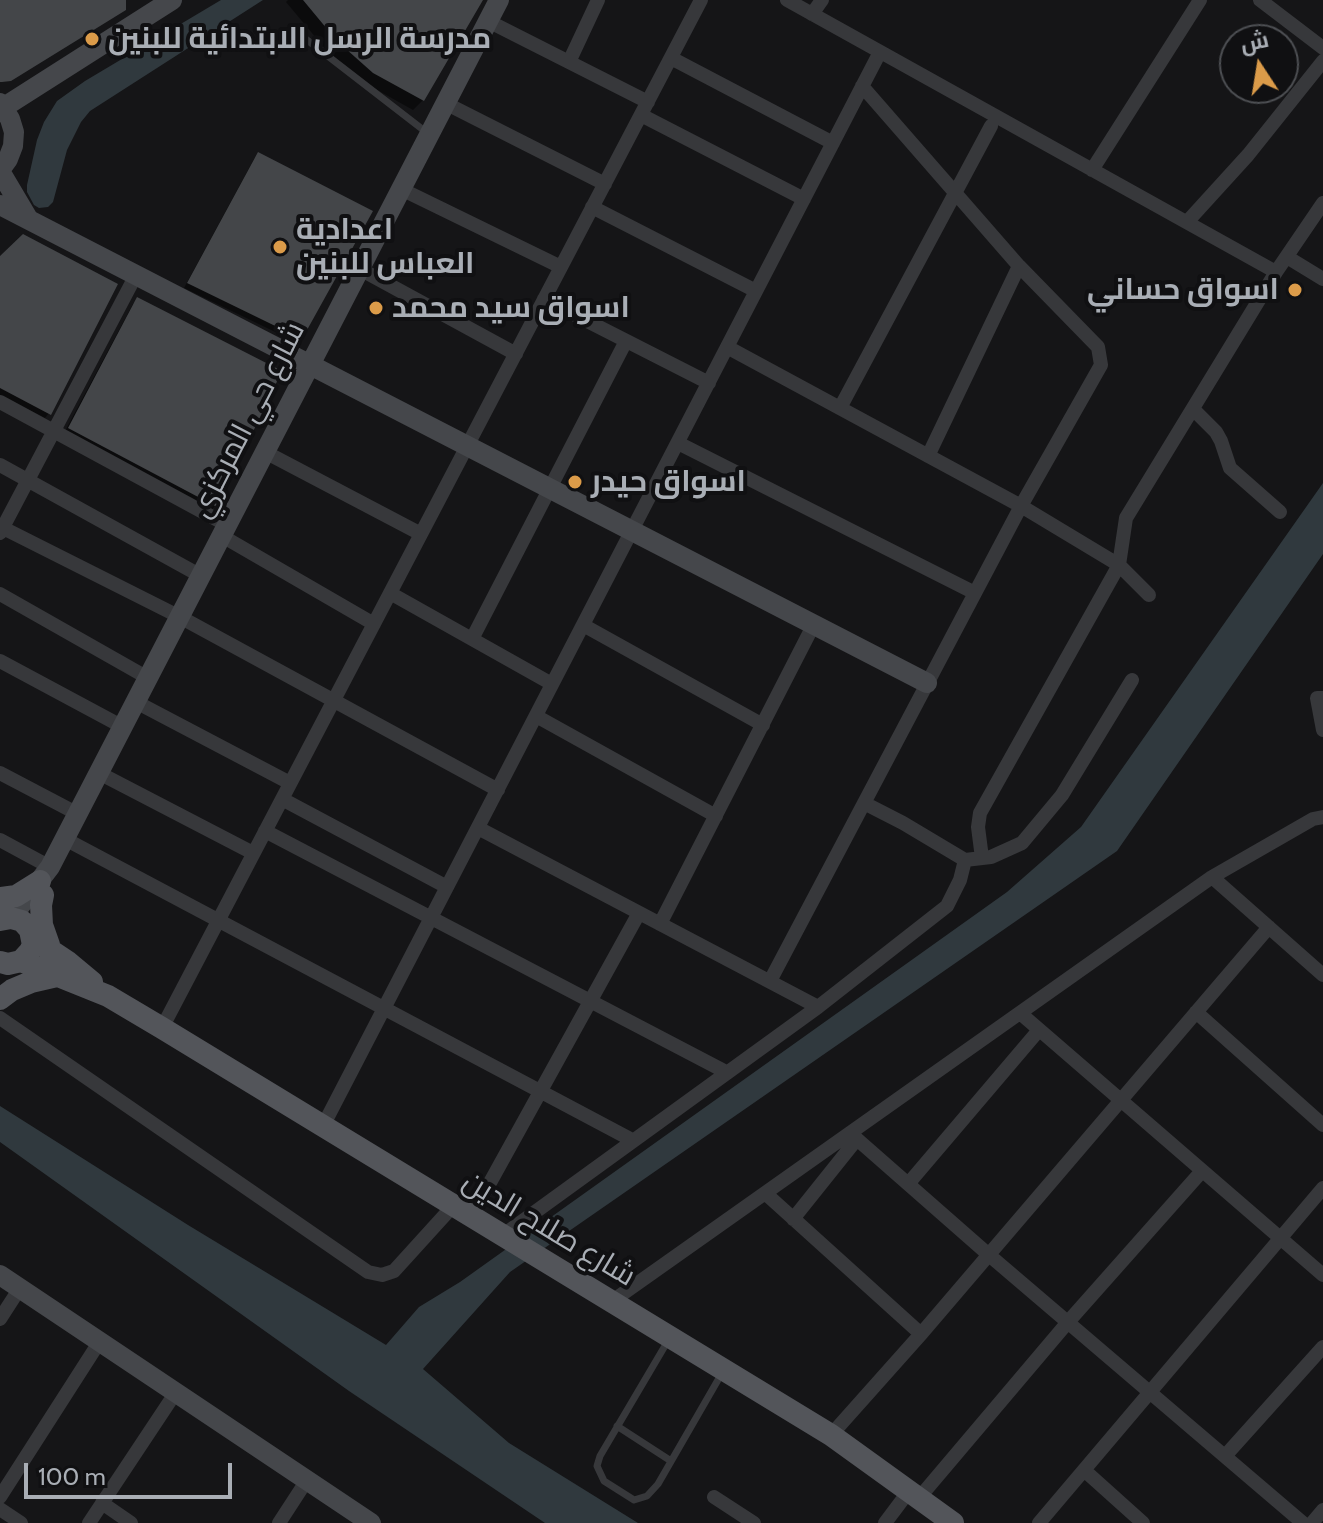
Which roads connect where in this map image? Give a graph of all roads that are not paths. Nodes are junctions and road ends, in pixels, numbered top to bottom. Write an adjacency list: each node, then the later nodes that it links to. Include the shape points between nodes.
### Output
1 (172, 0): 19 (street)
2 (499, 0): 10 (street, شارع حي المركزي)
3 (598, 0): 16 (street)
4 (701, 0): 14 (street)
5 (787, 0): 9 (street)
6 (822, 0): 9 (street)
7 (1200, 0): 25 (street)
8 (1260, 0): 12 (street)
9 (812, 14): 13 (street)
10 (488, 21): 16 (street); 18 (street, شارع حي المركزي)
11 (298, 33): 22 (lane)
12 (1323, 48)
13 (880, 52): 17 (street); 25 (street)
14 (671, 58): 20 (street); 23 (street)
15 (1323, 61): 34 (street)
16 (569, 62): 20 (street)
17 (862, 86): 23 (street); 28 (street)
18 (445, 103): 22 (street, شارع حي المركزي); 26 (street)
19 (2, 105): 24 (street, via 14,132)
20 (644, 108): 26 (street); 29 (street)
21 (991, 126): 28 (street)
22 (429, 135): 27 (street, شارع حي المركزي)
23 (833, 143): 29 (street)
24 (0, 170): 33 (street)
25 (1092, 170): 34 (street)
26 (605, 184): 32 (street)
27 (401, 189): 37 (street); 38 (street, شارع حي المركزي)
28 (954, 192): 36 (street); 50 (street)
29 (804, 199): 42 (street)
30 (1323, 203): 35 (street)
31 (0, 205): 33 (street)
32 (592, 207): 37 (street); 42 (street)
33 (29, 220): 40 (street)
34 (1187, 222): 39 (street)
35 (1287, 257): 39 (street); 41 (street)
36 (1019, 266): 56 (street); 60 (street, via 1098,347 1101,365)
37 (561, 267): 43 (street)
38 (360, 269): 46 (street); 47 (street, شارع حي المركزي)
39 (1276, 272): 51 (street)
40 (136, 275): 47 (street); 52 (street)
41 (1323, 279)
42 (756, 291): 45 (street)
43 (544, 299): 44 (street); 46 (street)
44 (626, 341): 48 (street); 59 (street)
45 (727, 347): 48 (street); 50 (street)
46 (516, 354): 54 (street)
47 (310, 364): 54 (street); 55 (street, شارع حي المركزي)
48 (709, 383): 53 (street)
49 (0, 402): 52 (street)
50 (840, 408): 56 (street)
51 (1193, 409): 61 (street, via 1216,432 1230,468); 66 (street, via 1126,518)
52 (54, 432): 58 (street); 64 (street)
53 (678, 443): 62 (street); 69 (street)
54 (467, 446): 59 (street); 65 (street)
55 (265, 452): 64 (street, شارع حي المركزي); 65 (street)
56 (928, 456): 60 (street)
57 (0, 465): 58 (street)
58 (29, 481): 63 (street); 67 (street)
59 (550, 488): 62 (street); 76 (street)
60 (1021, 506): 66 (street); 69 (street)
61 (1280, 512)
62 (632, 530): 74 (street); 75 (street)
63 (2, 531): 72 (street)
64 (224, 531): 67 (street, شارع حي المركزي); 73 (street)
65 (421, 534): 68 (street)
66 (1119, 565): 71 (street); 103 (street, via 980,813)
67 (201, 576): 72 (street, شارع حي المركزي)
68 (390, 593): 73 (street); 76 (street)
69 (975, 593): 80 (street)
70 (0, 594): 78 (street)
71 (1149, 595)
72 (180, 617): 78 (street, شارع حي المركزي); 83 (street)
73 (374, 624): 83 (street)
74 (814, 624): 80 (street); 86 (street)
75 (583, 625): 81 (street); 86 (street)
76 (472, 639): 81 (street)
77 (0, 661): 87 (street)
78 (148, 678): 84 (street, شارع حي المركزي)
79 (1132, 680): 103 (street, via 1062,795 1022,843)
80 (927, 683): 94 (street)
81 (552, 684): 85 (street)
82 (1320, 698): 88 (street)
83 (333, 701): 91 (street); 92 (street)
84 (136, 702): 87 (street, شارع حي المركزي); 91 (street)
85 (536, 716): 92 (street); 96 (street)
86 (763, 725): 96 (street)
87 (123, 727): 90 (street, شارع حي المركزي)
88 (1323, 730)
89 (0, 773): 95 (street)
90 (99, 773): 95 (street, شارع حي المركزي); 102 (street)
91 (290, 783): 93 (street)
92 (498, 790): 98 (street)
93 (282, 799): 99 (street); 107 (street)
94 (864, 803): 104 (street); 118 (street)
95 (78, 814): 100 (street, شارع حي المركزي)
96 (716, 816): 112 (street)
97 (1323, 817): 105 (street)
98 (478, 828): 107 (street); 108 (street)
99 (265, 831): 102 (street); 109 (street)
100 (65, 839): 106 (street, شارع حي المركزي); 111 (street)
101 (0, 840): 106 (street)
102 (253, 853): 111 (street)
103 (982, 858): 104 (street)
104 (965, 860): 122 (street, via 947,906)
105 (1212, 877): 113 (street); 125 (street)
106 (45, 881): 110 (street, شارع حي المركزي); 110 (main road, via 16,896); 114 (main road, via 42,925)
107 (447, 887): 109 (street)
108 (639, 913): 112 (street); 121 (street)
109 (431, 918): 121 (street); 123 (street)
110 (11, 920): 114 (main road, شارع صلاح الدين); 115 (main road, via 30,951)
111 (218, 920): 123 (street); 127 (street)
112 (660, 924): 118 (street)
113 (1269, 927): 116 (street); 124 (street)
114 (54, 952): 119 (main road, شارع صلاح الدين)
115 (10, 962): 117 (main road, شارع صلاح الدين); 120 (street)
116 (1323, 975)
117 (59, 976): 119 (main road, شارع صلاح الدين); 120 (main road)
118 (770, 981): 122 (street)
119 (108, 996): 127 (main road, شارع صلاح الدين)
120 (0, 997)
121 (590, 1001): 129 (street); 130 (street)
122 (818, 1007): 129 (street)
123 (384, 1008): 130 (street); 133 (street)
124 (1196, 1012): 131 (street); 132 (street)
125 (1020, 1013): 128 (street); 134 (street)
126 (0, 1018): 140 (street, via 368,1272 394,1271)
127 (162, 1028): 133 (main road, شارع صلاح الدين)
128 (1039, 1030): 131 (street); 137 (street)
129 (726, 1072): 135 (street)
130 (540, 1091): 135 (street); 140 (street)
131 (1120, 1101): 136 (street); 144 (street)
132 (1323, 1125)
133 (323, 1126): 140 (main road, شارع صلاح الدين)
134 (854, 1136): 137 (street); 139 (street); 141 (street)
135 (632, 1140): 142 (street)
136 (1202, 1171): 143 (street); 150 (street)
137 (908, 1184): 144 (street)
138 (1323, 1188): 143 (street)
139 (765, 1193): 141 (street); 148 (street)
140 (462, 1211): 142 (main road, شارع صلاح الدين)
141 (793, 1219): 151 (street)
142 (502, 1236): 148 (main road, شارع صلاح الدين)
143 (1280, 1238): 146 (street); 157 (street)
144 (989, 1255): 150 (street); 151 (street)
145 (0, 1275): 147 (street)
146 (1323, 1275)
147 (20, 1288): 149 (street); 153 (street)
148 (611, 1302): 152 (main road, شارع صلاح الدين)
149 (0, 1319)
150 (1068, 1322): 157 (street); 164 (street)
151 (921, 1334): 159 (street)
152 (670, 1338): 155 (main road, شارع صلاح الدين); 158 (lane)
153 (100, 1341): 156 (street); 165 (street)
154 (1323, 1347): 160 (street)
155 (723, 1370): 159 (main road, شارع صلاح الدين); 161 (lane)
156 (176, 1392): 163 (street); 167 (street)
157 (1150, 1392): 160 (street); 162 (street)
158 (617, 1426): 161 (lane); 161 (lane, via 597,1466 604,1481 634,1500 647,1496)
159 (831, 1435): 164 (main road, شارع صلاح الدين)
160 (1225, 1456): 180 (street)
161 (671, 1461)
162 (1084, 1470): 178 (street); 179 (street)
163 (307, 1480): 173 (street); 174 (street)
164 (914, 1494): 176 (street); 177 (main road, شارع صلاح الدين)
165 (0, 1497)
166 (714, 1497): 175 (street)
167 (102, 1503): 171 (street); 172 (street)
168 (0, 1509): 170 (street)
169 (1323, 1510): 181 (street)
170 (21, 1523)
171 (89, 1523)
172 (131, 1523)
173 (279, 1523)
174 (371, 1523)
175 (754, 1523)
176 (885, 1523)
177 (953, 1523)
178 (1039, 1523)
179 (1143, 1523)
180 (1303, 1523)
181 (1312, 1523)

